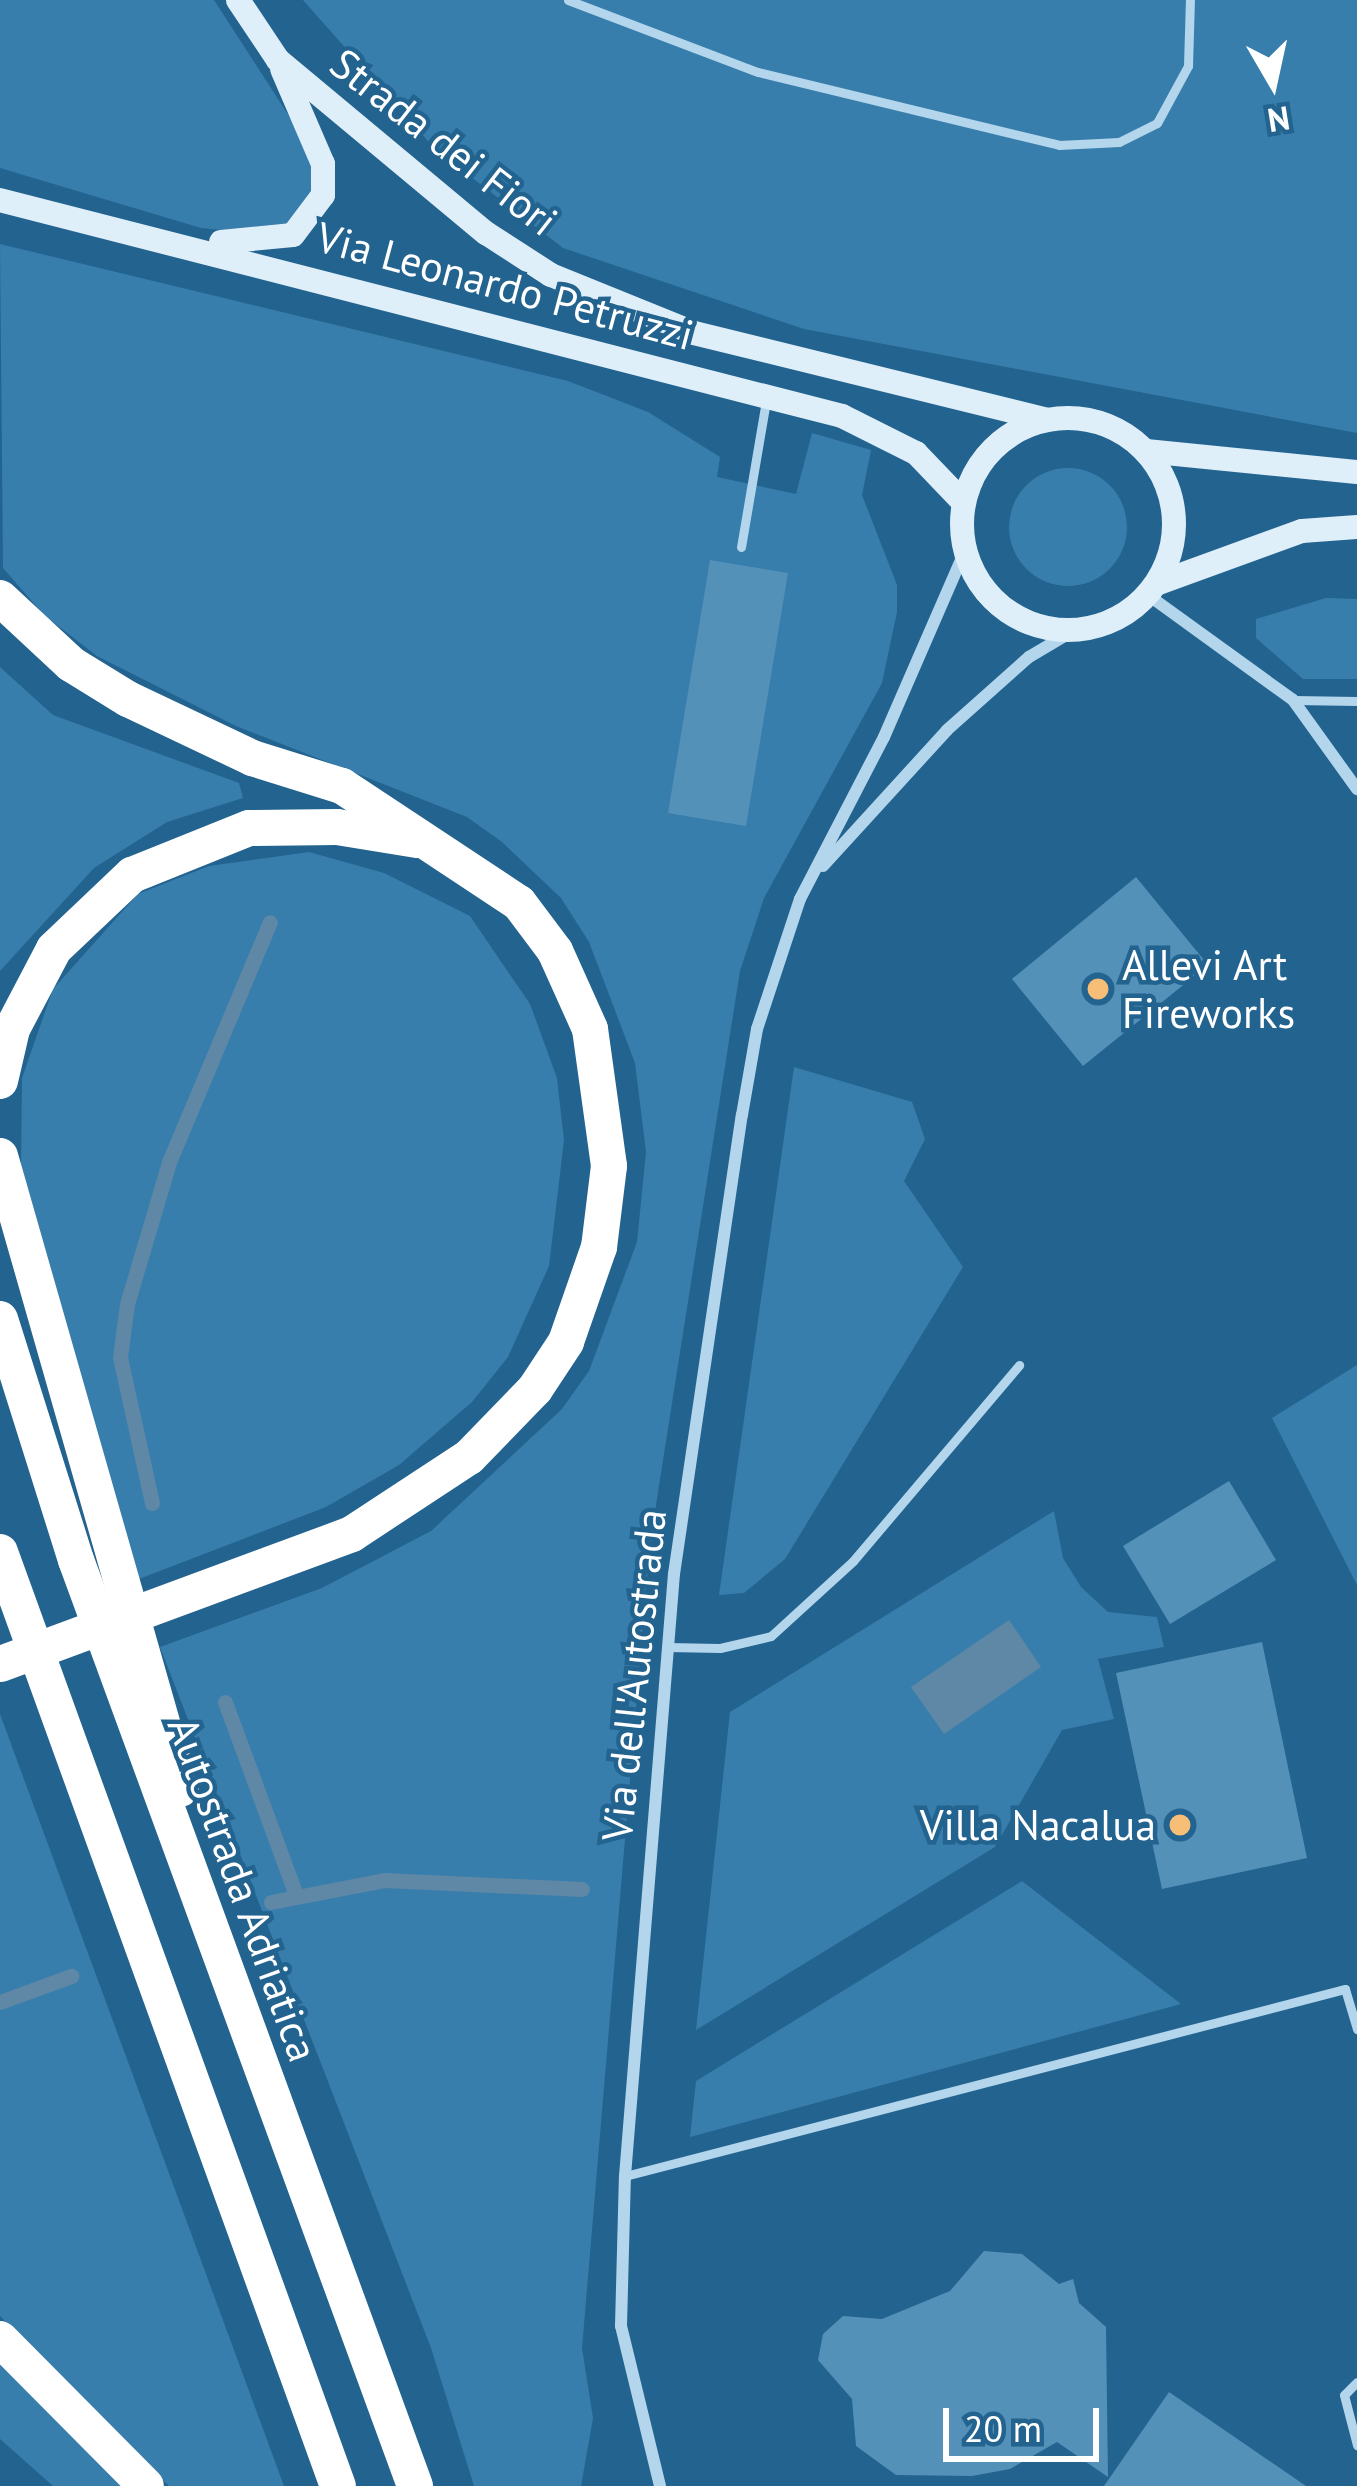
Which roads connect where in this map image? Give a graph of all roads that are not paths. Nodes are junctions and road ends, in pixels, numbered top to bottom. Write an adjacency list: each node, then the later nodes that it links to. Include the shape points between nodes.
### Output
1 (238, 0): 4 (main road, Strada dei Fiori)
2 (568, 0): 3 (lane, via 758,72 1060,145 1119,142 1157,123 1189,66)
3 (1190, 0)
4 (278, 60): 6 (main road, via 323,164 319,207 279,241); 8 (main road, Strada dei Fiori, via 486,233 551,274 694,333)
5 (0, 200): 6 (main road, Via Leonardo Petruzzi)
6 (182, 242): 7 (main road, Via Leonardo Petruzzi)
7 (767, 395): 11 (main road, Via Leonardo Petruzzi, via 842,416 916,453); 13 (lane)
8 (1047, 420): 9 (main road, via 1117,429); 11 (main road, via 993,449)
9 (1146, 451): 10 (main road); 15 (main road, via 1166,481 1174,516 1171,552)
10 (1357, 472)
11 (963, 502): 14 (main road)
12 (1357, 527): 15 (main road, via 1265,542)
13 (741, 548)
14 (965, 551): 17 (main road, via 994,601 1045,628); 22 (street, Via dell'Autostrada)
15 (1152, 590): 17 (main road, via 1126,614); 18 (street)
16 (0, 598): 21 (highway, via 71,664 128,699 252,758 342,786)
17 (1073, 631): 22 (street, Via dell'Autostrada, via 1029,657 947,730)
18 (1293, 700): 19 (lane); 20 (street)
19 (1357, 701)
20 (1357, 789)
21 (435, 843): 23 (highway, via 337,827 249,828 170,854 103,896 54,949 12,1029); 29 (highway, via 499,884 536,922 590,1029 608,1119 599,1247 566,1342 507,1421 411,1499 262,1572)
22 (810, 880): 28 (street, Via dell'Autostrada, via 757,1029)
23 (0, 1081)
24 (0, 1156): 30 (highway, via 59,1378 138,1622)
25 (0, 1319): 30 (highway, Autostrada Adriatica, via 76,1561)
26 (1019, 1365): 28 (lane, via 853,1561 772,1636 720,1648)
27 (0, 1552): 37 (highway)
28 (668, 1647): 32 (street, Via dell'Autostrada)
29 (0, 1664)
30 (230, 1984): 38 (highway, Autostrada Adriatica)
31 (1357, 2029): 32 (lane, via 1345,1989)
32 (625, 2176): 39 (street, Via dell'Autostrada, via 621,2326)
33 (0, 2339): 36 (highway)
34 (1357, 2382): 35 (lane, via 1344,2395)
35 (1357, 2444)
36 (146, 2486)
37 (338, 2486)
38 (415, 2486)
39 (660, 2486)

